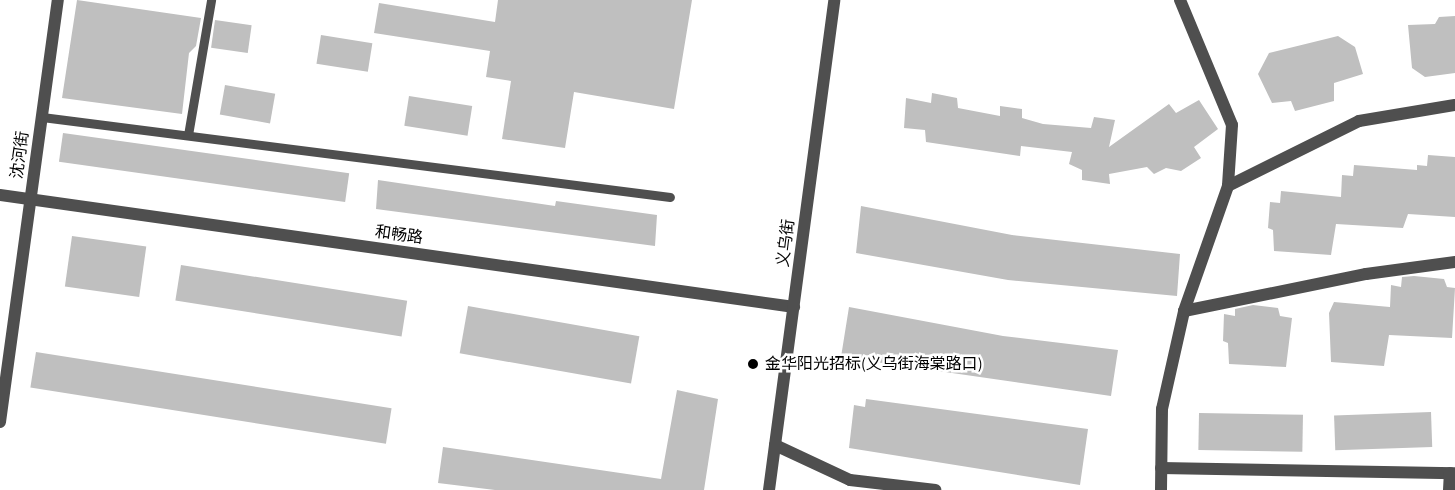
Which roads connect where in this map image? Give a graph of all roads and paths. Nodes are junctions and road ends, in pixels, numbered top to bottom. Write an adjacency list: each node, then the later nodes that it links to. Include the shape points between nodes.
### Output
1 (58, 0): 6 (street, 沈河街)
2 (211, 0): 7 (lane)
3 (834, 0): 13 (street, 义乌街)
4 (1180, 0): 8 (street, via 1232,125)
5 (1455, 105): 8 (street, via 1359,121)
6 (42, 117): 7 (lane); 11 (street, 沈河街)
7 (188, 135): 10 (lane)
8 (1228, 186): 14 (street)
9 (0, 195): 11 (street, 和畅路)
10 (670, 197)
11 (30, 200): 13 (street, 和畅路); 15 (street, 沈河街)
12 (1455, 262): 14 (street, via 1365,274)
13 (794, 307): 16 (street, 义乌街)
14 (1184, 311): 17 (street, via 1162,409)
15 (0, 422)
16 (775, 444): 19 (street, 义乌街); 20 (street, via 850,480)
17 (1161, 468): 18 (street); 21 (street)
18 (1452, 473): 22 (street)
19 (769, 490)
20 (935, 490)
21 (1161, 490)
22 (1449, 490)

